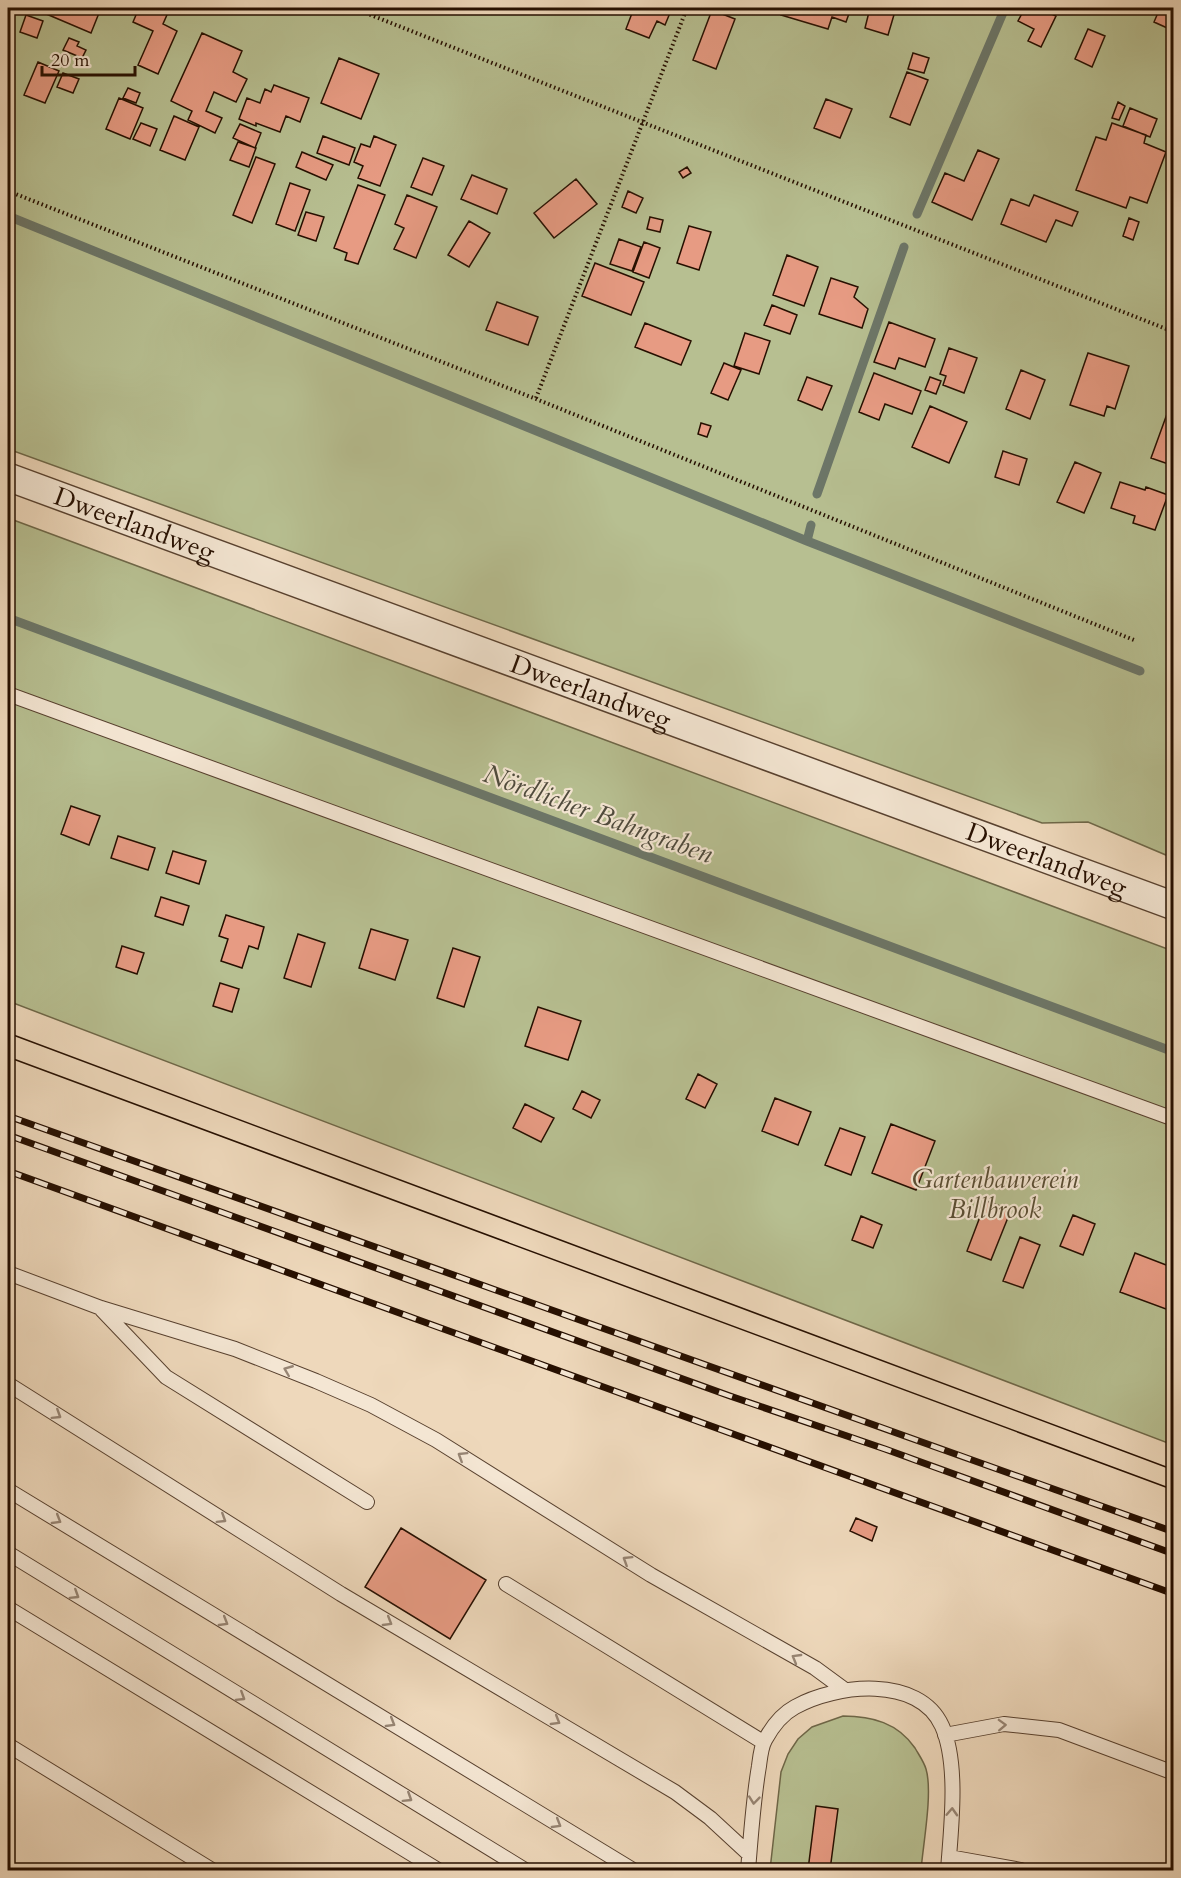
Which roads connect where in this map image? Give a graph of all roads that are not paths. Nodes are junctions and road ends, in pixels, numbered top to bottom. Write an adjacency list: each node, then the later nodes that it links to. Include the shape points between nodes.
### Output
1 (8, 477): 3 (street, Dweerlandweg)
2 (8, 694): 4 (lane)
3 (1173, 906)
4 (1173, 1119)
5 (8, 1273): 6 (lane)
6 (101, 1308): 9 (lane, via 166,1377); 13 (lane, one-way to 6, via 815,1668 651,1575 436,1440 371,1405 235,1349)
7 (8, 1384): 18 (lane, one-way to 18, via 341,1594 675,1792)
8 (8, 1490): 23 (lane, one-way to 23)
9 (367, 1502)
10 (8, 1553): 22 (lane, one-way to 22)
11 (506, 1584): 15 (lane)
12 (8, 1608): 21 (lane)
13 (845, 1690): 14 (lane, via 868,1688 918,1700 931,1708); 15 (lane, via 794,1708 777,1722)
14 (945, 1735): 17 (lane, one-way to 17, via 1004,1724 1059,1730); 19 (lane, one-way to 14, via 952,1806 950,1748)
15 (763, 1742): 18 (lane, one-way to 18)
16 (8, 1744): 20 (lane)
17 (1173, 1773)
18 (749, 1854): 24 (lane)
19 (948, 1864): 25 (lane); 26 (lane)
20 (212, 1870)
21 (438, 1870)
22 (525, 1870)
23 (633, 1870)
24 (748, 1870)
25 (978, 1870)
26 (1021, 1870)

